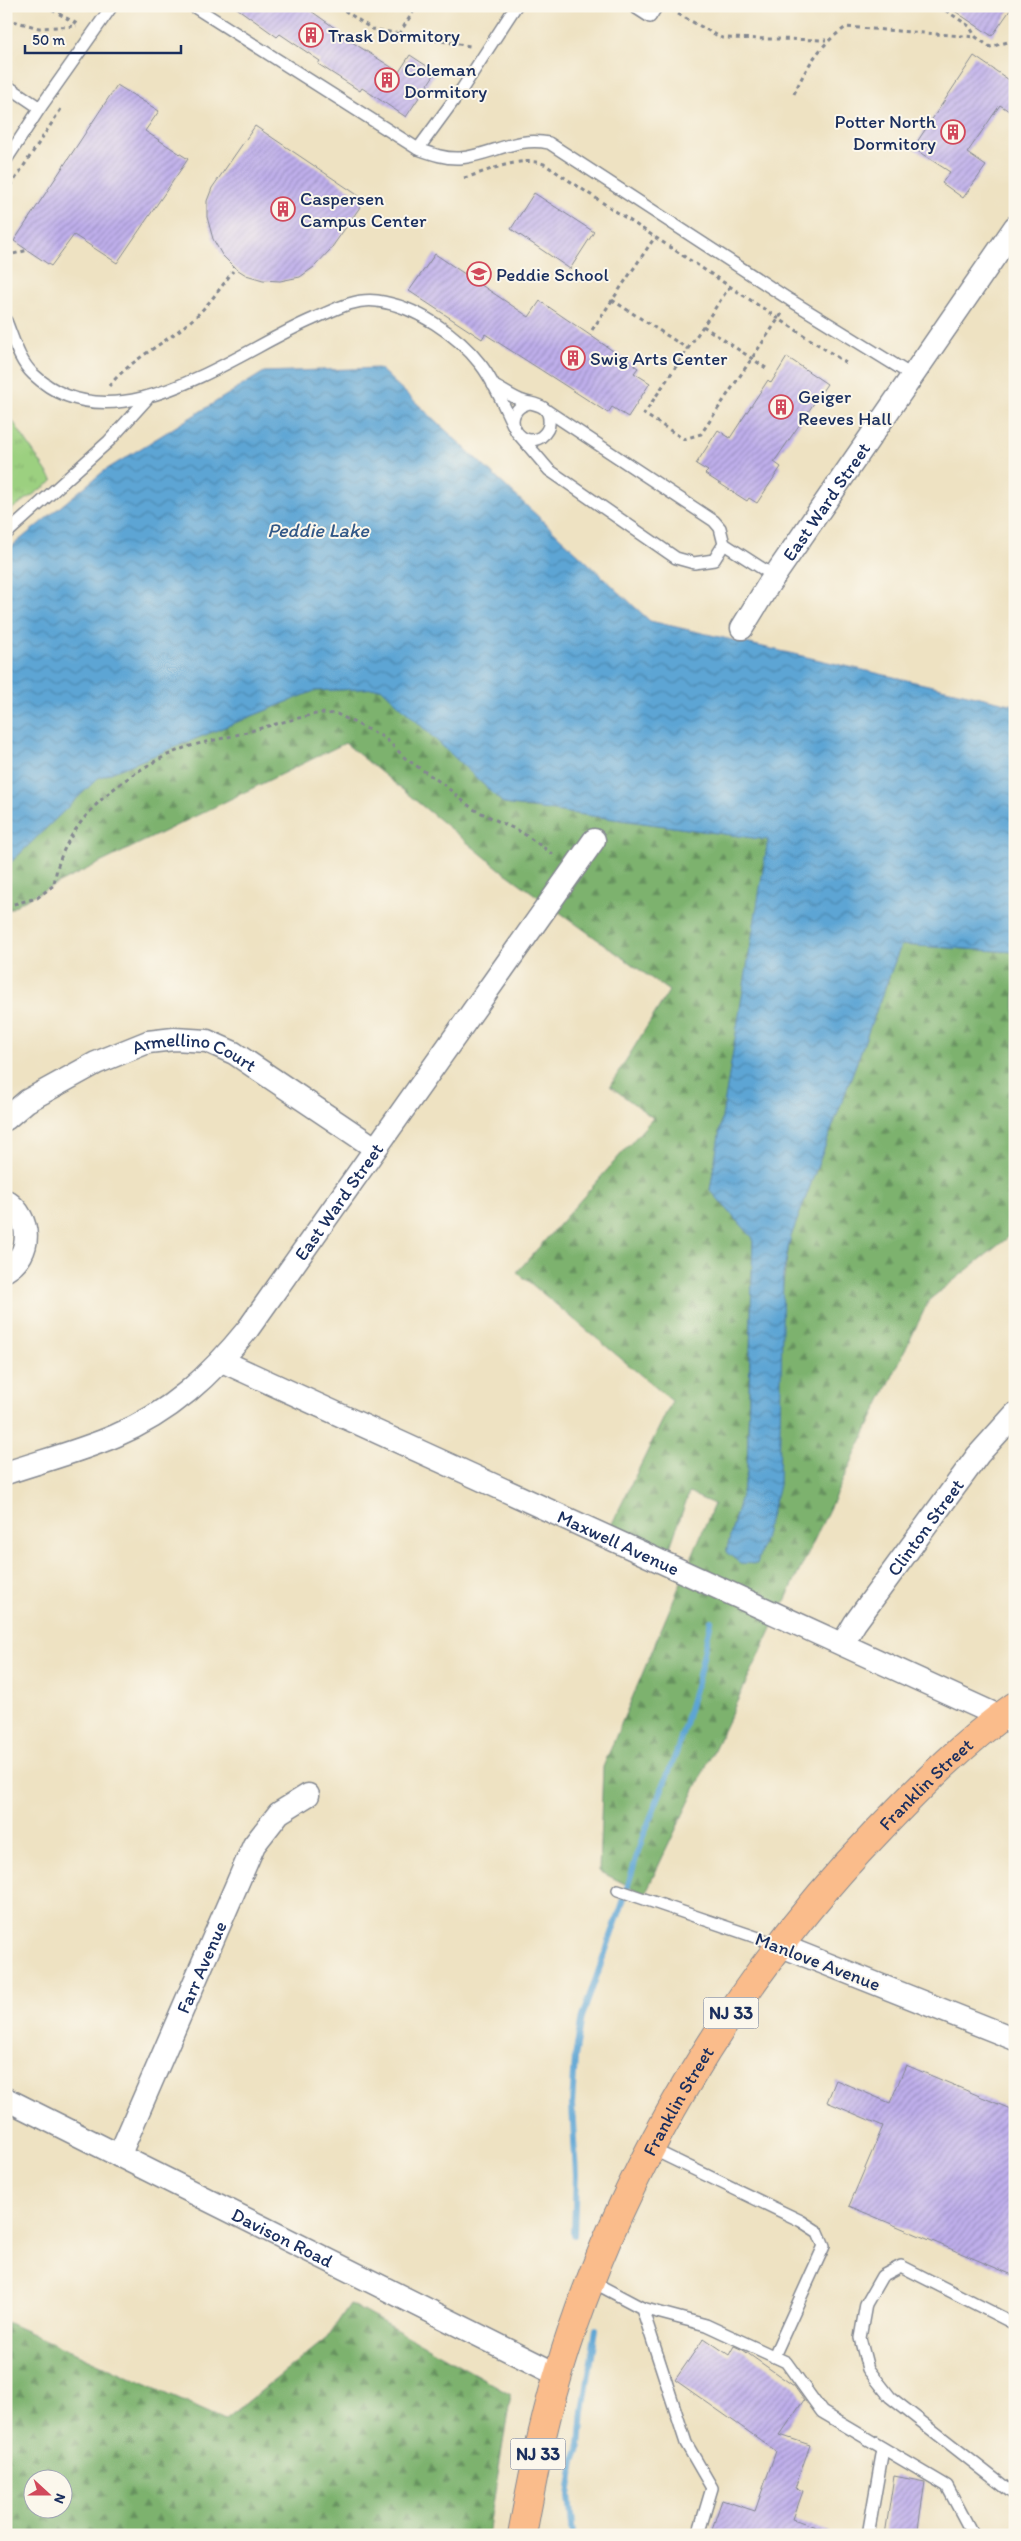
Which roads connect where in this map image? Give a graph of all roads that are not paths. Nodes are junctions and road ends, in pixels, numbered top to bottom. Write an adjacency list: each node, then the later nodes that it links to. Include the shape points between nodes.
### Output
1 (112, 6): 7 (lane)
2 (193, 6): 8 (lane)
3 (516, 6): 8 (lane)
4 (633, 6): 5 (lane, via 650,17)
5 (657, 6)
6 (6, 85): 7 (lane)
7 (40, 108): 9 (lane)
8 (418, 149): 12 (lane, via 442,157 460,158 533,140 549,144)
9 (6, 160)
10 (1015, 227): 12 (street, East Ward Street)
11 (6, 321): 14 (lane, via 32,374 50,387 96,402)
12 (913, 376): 21 (street, East Ward Street)
13 (494, 385): 14 (lane, via 465,346 424,318 377,301 352,302 292,328 240,358); 15 (lane); 17 (lane)
14 (148, 398): 19 (lane, via 109,441)
15 (530, 403): 16 (lane); 17 (lane, via 516,411)
16 (546, 410): 18 (lane, via 550,422 546,432 536,439); 20 (lane, via 714,521 720,528)
17 (513, 425): 18 (lane)
18 (520, 436): 20 (lane, via 549,470 676,558 694,563 714,560)
19 (6, 534)
20 (724, 544): 21 (lane)
21 (774, 576): 22 (street, East Ward Street)
22 (742, 628)
23 (594, 840): 25 (street, East Ward Street)
24 (6, 1119): 25 (street, Armellino Court, via 27,1101 96,1063 148,1042 207,1040 234,1053)
25 (375, 1148): 28 (street, East Ward Street)
26 (6, 1201): 27 (street, via 22,1215 27,1239 18,1261)
27 (6, 1270)
28 (222, 1361): 30 (street, East Ward Street, via 167,1407 123,1432); 31 (street, Maxwell Avenue)
29 (1015, 1414): 31 (street, Clinton Street, via 978,1455 854,1623)
30 (6, 1473)
31 (843, 1643): 32 (street, Maxwell Avenue)
32 (1010, 1715): 35 (main road, Franklin Street / NJ 33, via 952,1758 905,1802 817,1896)
33 (308, 1795): 39 (street, Farr Avenue, via 279,1813 254,1845)
34 (618, 1890): 35 (lane, Manlove Avenue)
35 (779, 1944): 36 (street, Manlove Avenue); 38 (main road, Franklin Street / NJ 33, via 690,2077)
36 (1015, 2039)
37 (6, 2099): 39 (street, Davison Road)
38 (652, 2149): 40 (main road, Franklin Street / NJ 33); 43 (lane, via 740,2190 818,2232 824,2246)
39 (119, 2156): 44 (street, Davison Road)
40 (591, 2281): 41 (lane); 44 (main road, Franklin Street / NJ 33)
41 (642, 2308): 43 (lane, via 706,2325); 48 (lane, via 686,2443 712,2488)
42 (1015, 2324): 46 (lane, via 901,2266 882,2276 866,2304 860,2338 868,2369 890,2397)
43 (774, 2356): 45 (lane, via 786,2362 822,2412)
44 (558, 2374): 47 (main road, Franklin Street / NJ 33, via 534,2468)
45 (883, 2449): 49 (lane); 50 (lane, via 948,2486)
46 (1015, 2496)
47 (522, 2535)
48 (698, 2535)
49 (868, 2535)
50 (973, 2535)

